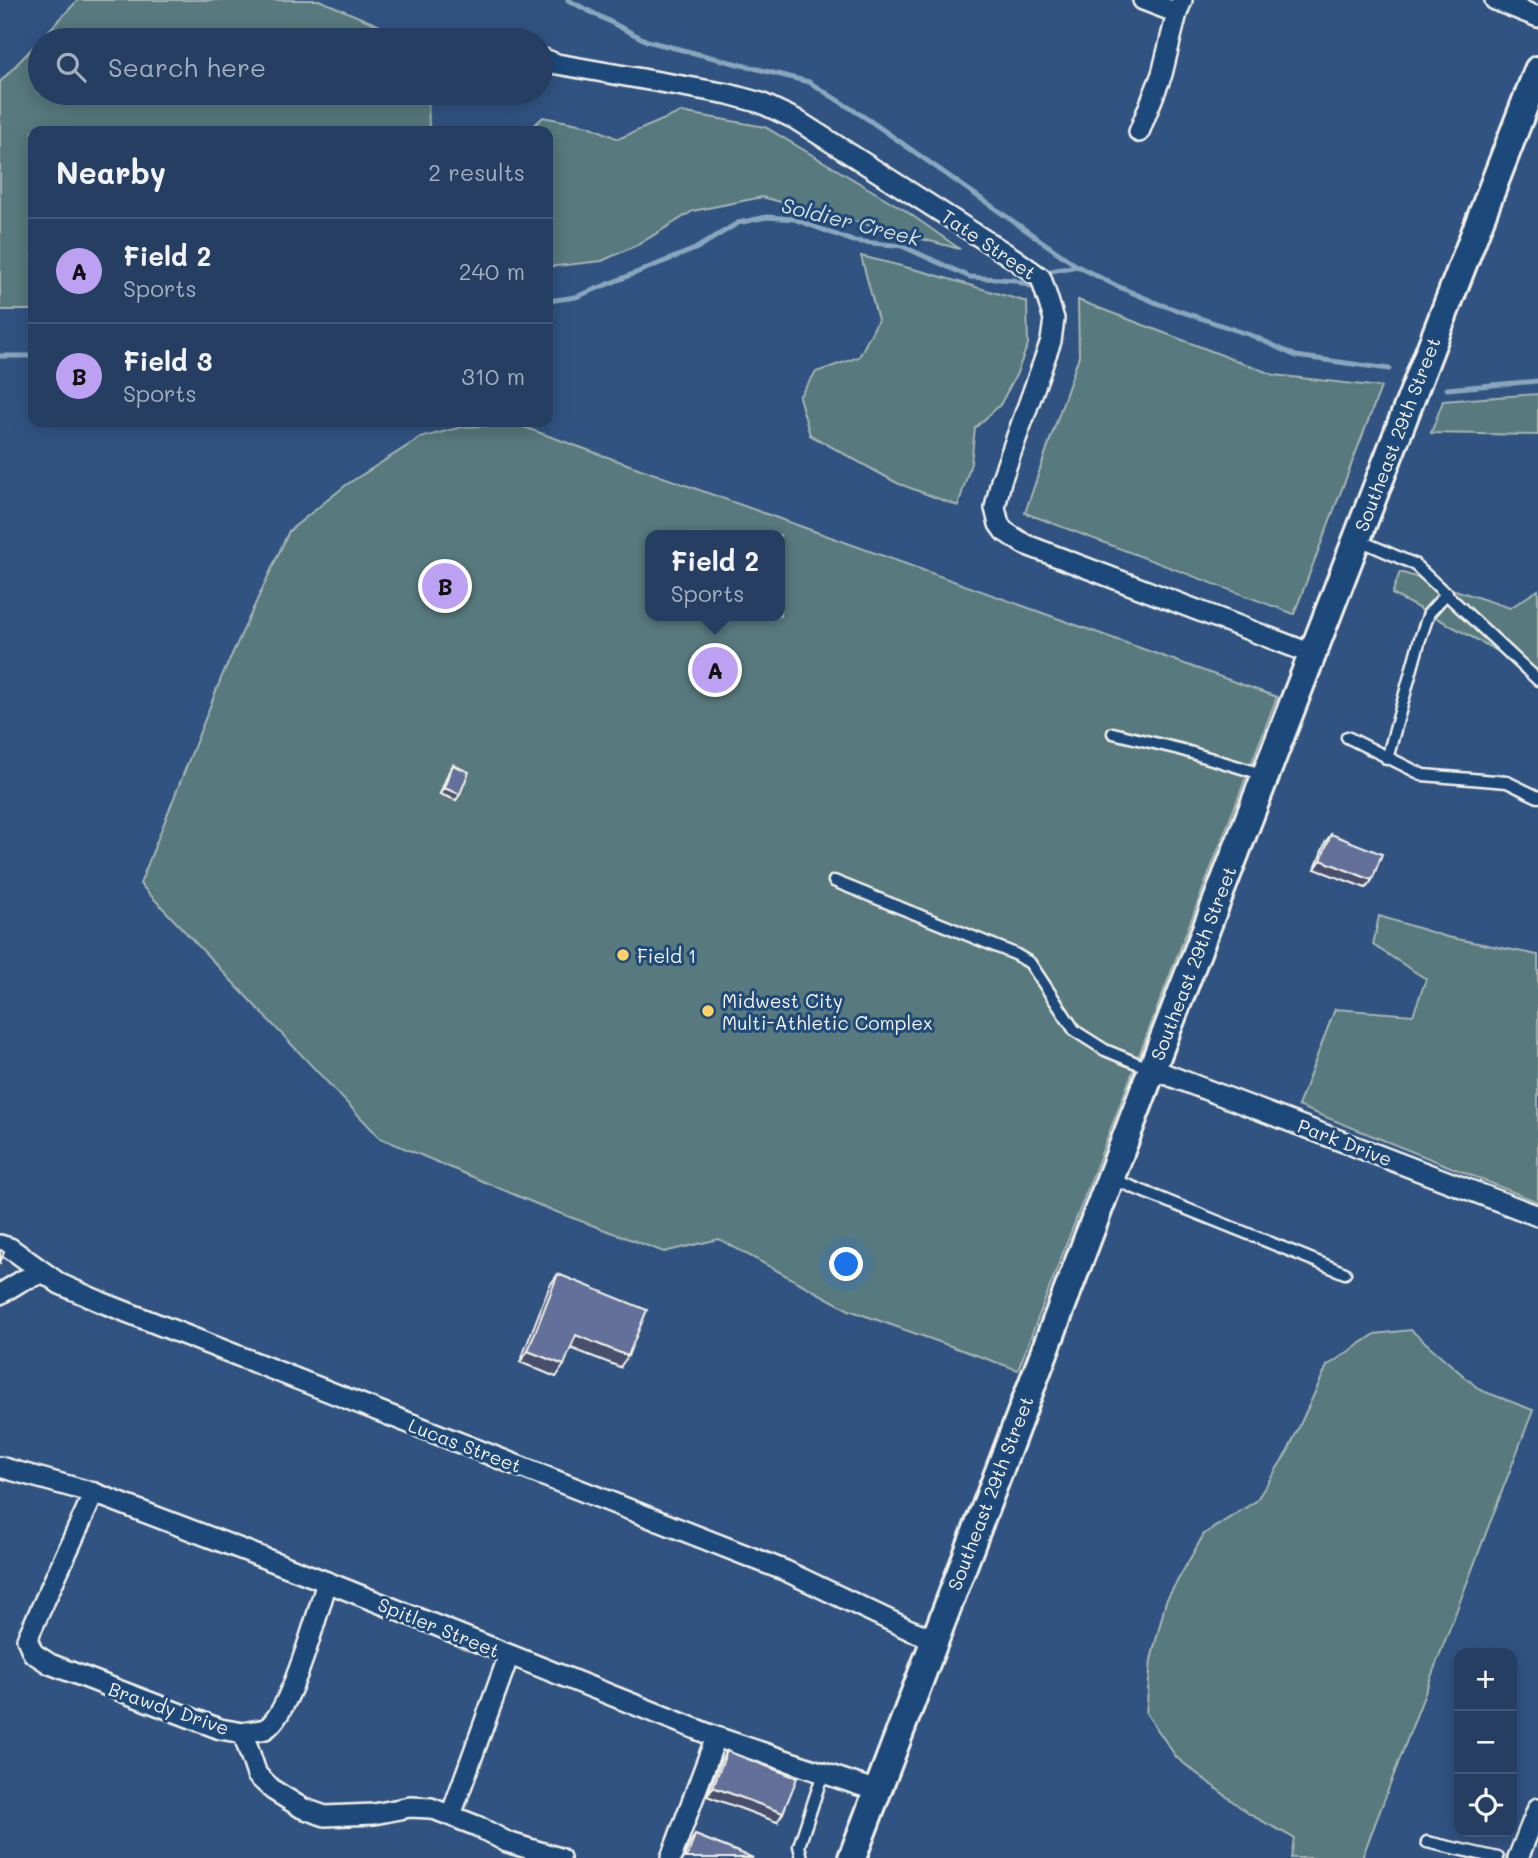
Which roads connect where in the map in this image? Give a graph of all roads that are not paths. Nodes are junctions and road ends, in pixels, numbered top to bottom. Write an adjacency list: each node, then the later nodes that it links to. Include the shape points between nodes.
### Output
1 (1143, 0): 3 (street)
2 (1494, 0): 4 (street)
3 (1180, 7): 7 (street, via 1162,74)
4 (1538, 16)
5 (553, 62): 10 (street, Tate Street, via 728,94 776,109 1041,278 1055,319 1001,481 995,508 1004,531 1024,544)
6 (1538, 70): 8 (main road, Southeast 29th Street)
7 (1139, 132)
8 (1357, 539): 9 (lane, via 1414,564); 10 (main road, Southeast 29th Street)
9 (1447, 593): 11 (lane); 14 (lane, via 1429,613 1419,639)
10 (1312, 654): 15 (main road, Southeast 29th Street)
11 (1538, 680)
12 (1113, 733): 15 (lane)
13 (1347, 737): 14 (lane)
14 (1387, 759): 16 (lane, via 1423,775 1507,782)
15 (1265, 775): 18 (main road, Southeast 29th Street)
16 (1538, 797)
17 (834, 881): 18 (lane, via 1015,954 1030,964 1075,1031 1105,1050)
18 (1152, 1069): 19 (main road, Southeast 29th Street); 20 (street, Park Drive)
19 (1110, 1178): 23 (lane); 28 (main road, Southeast 29th Street)
20 (1538, 1216)
21 (0, 1245): 22 (street, Lucas Street)
22 (43, 1273): 24 (street); 28 (street, Lucas Street, via 102,1302 786,1572)
23 (1345, 1273)
24 (0, 1294)
25 (0, 1467): 26 (street, Spitler Street)
26 (94, 1493): 27 (street, Spitler Street); 30 (street, Brawdy Drive, via 27,1639 33,1653 50,1664)
27 (327, 1582): 29 (street, Spitler Street); 30 (street, via 297,1675 278,1714 266,1728)
28 (934, 1639): 33 (main road, Southeast 29th Street)
29 (509, 1655): 31 (street, Spitler Street); 35 (street)
30 (243, 1733): 35 (street, Brawdy Drive, via 257,1774 273,1790 313,1812 352,1816 410,1807)
31 (716, 1737): 32 (street, Spitler Street); 38 (street)
32 (823, 1773): 33 (street, Spitler Street); 39 (lane, via 799,1846)
33 (877, 1791): 40 (main road, Southeast 29th Street)
34 (1538, 1808): 42 (street)
35 (451, 1815): 37 (street, Brawdy Drive, via 507,1842)
36 (1427, 1842): 41 (lane)
37 (559, 1858)
38 (671, 1858)
39 (802, 1858)
40 (852, 1858)
41 (1498, 1858)
42 (1518, 1858)

